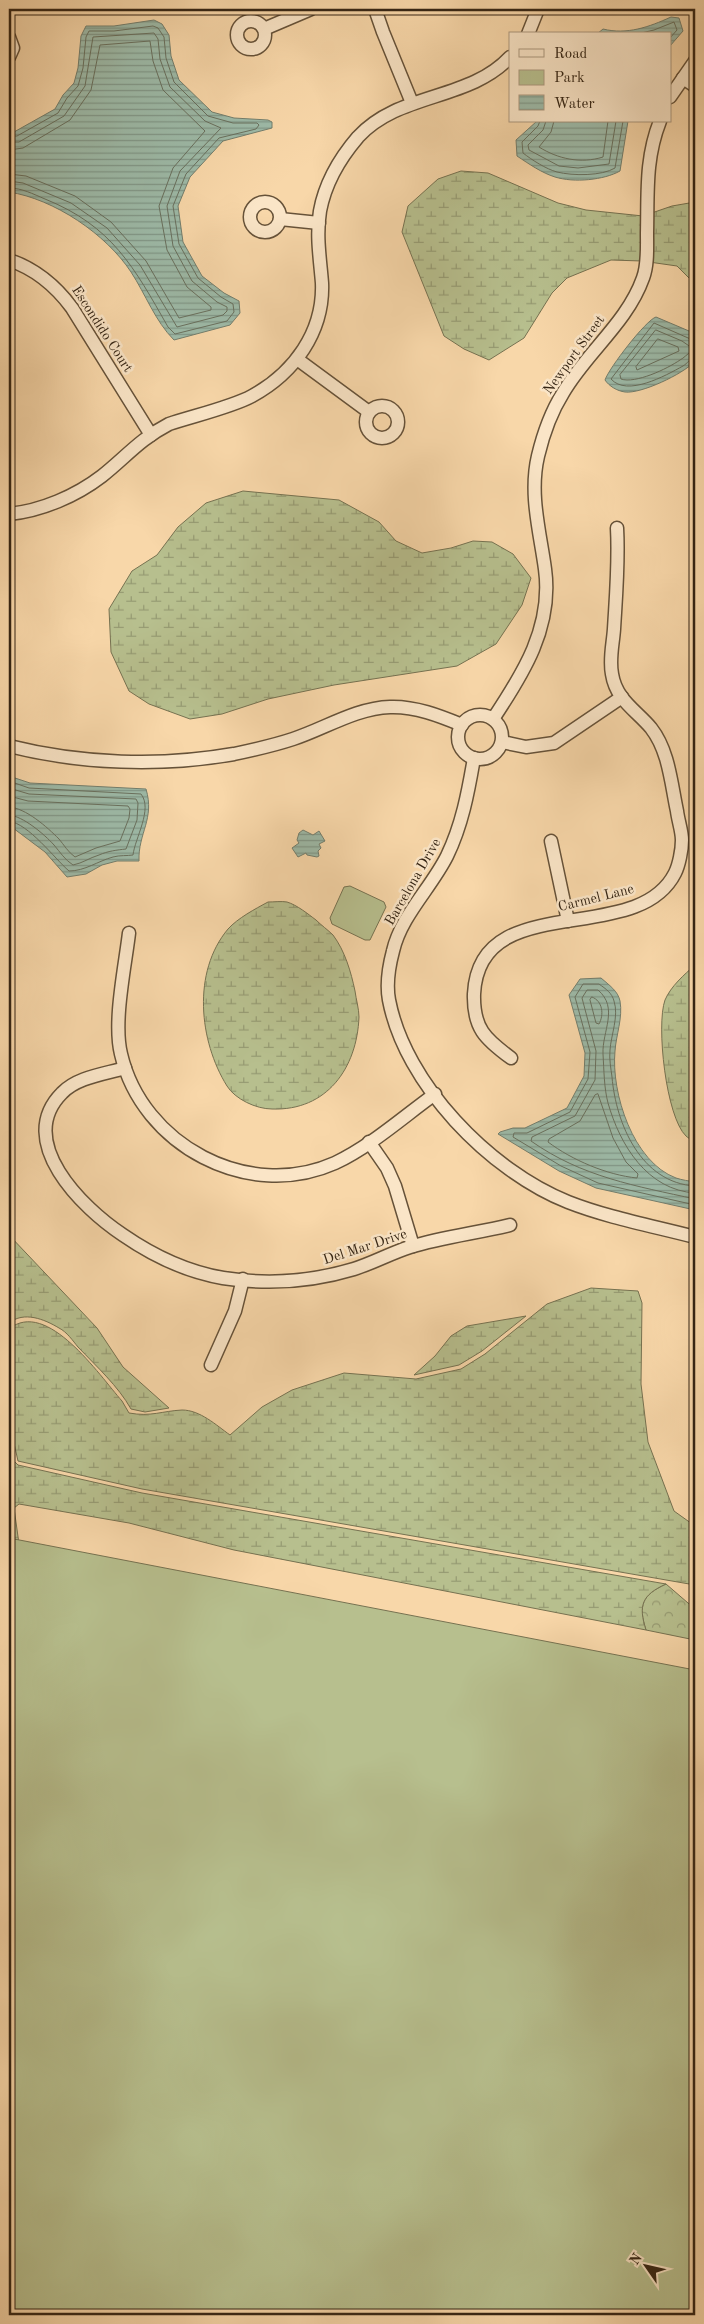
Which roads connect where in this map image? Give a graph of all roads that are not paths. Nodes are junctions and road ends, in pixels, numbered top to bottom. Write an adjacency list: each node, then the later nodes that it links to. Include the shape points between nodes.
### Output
1 (311, 9): 4 (street)
2 (375, 9): 13 (street)
3 (538, 9): 5 (street)
4 (264, 29)
5 (529, 32)
6 (9, 38): 7 (street, via 12,48)
7 (9, 57)
8 (509, 58): 13 (street, via 484,78)
9 (695, 61): 10 (street)
10 (683, 78): 11 (street); 12 (street)
11 (695, 86)
12 (672, 95)
13 (412, 103): 16 (street, via 396,109 359,137 332,176 324,195)
14 (660, 122): 24 (street, Newport Street, via 648,168 644,278 623,314 563,392 551,415 537,458 535,509 545,571 542,624 528,663)
15 (280, 218): 16 (street)
16 (319, 223): 18 (street, via 321,302 309,342)
17 (9, 260): 20 (street, Escondido Court, via 42,276 58,290)
18 (297, 359): 19 (street); 20 (street, via 270,385 250,397 169,424)
19 (369, 412)
20 (151, 435): 21 (street, via 87,486 50,504)
21 (9, 514)
22 (617, 528): 23 (street, Carmel Lane, via 619,561 611,656 612,675)
23 (622, 697): 26 (street, via 554,743 526,748); 30 (street, Carmel Lane, via 626,705 651,728 668,765 682,840 680,856 674,874 655,896 634,908)
24 (493, 720): 25 (street, via 479,715); 26 (street, via 500,727)
25 (462, 725): 27 (street, via 437,714 390,707 362,712 292,740 235,754 155,763 52,755); 28 (street, via 459,732 461,747)
26 (502, 742): 28 (street, via 489,758)
27 (9, 746)
28 (474, 758): 34 (street, Barcelona Drive, via 460,824 446,858 406,920 393,948 390,966 389,999 396,1025 409,1055)
29 (551, 841): 30 (street)
30 (568, 921): 32 (street, Carmel Lane, via 518,932 504,939 493,948 476,979 474,1013 479,1029)
31 (129, 933): 33 (street, via 119,1016 120,1052)
32 (511, 1058)
33 (125, 1068): 35 (street, via 143,1106 161,1128 185,1148 234,1170 263,1175 312,1170 335,1163); 39 (street, Del Mar Drive, via 82,1080 63,1091 54,1103 46,1118 44,1132 55,1166 89,1208 123,1235 173,1262 223,1278)
34 (435, 1094): 35 (street); 37 (street, Barcelona Drive, via 482,1148 540,1188 567,1202 608,1215)
35 (369, 1142): 38 (street, via 395,1186)
36 (510, 1225): 38 (street, Del Mar Drive)
37 (695, 1237)
38 (413, 1246): 39 (street, Del Mar Drive, via 322,1277 294,1282)
39 (243, 1279): 40 (street, via 232,1319)
40 (211, 1365)

